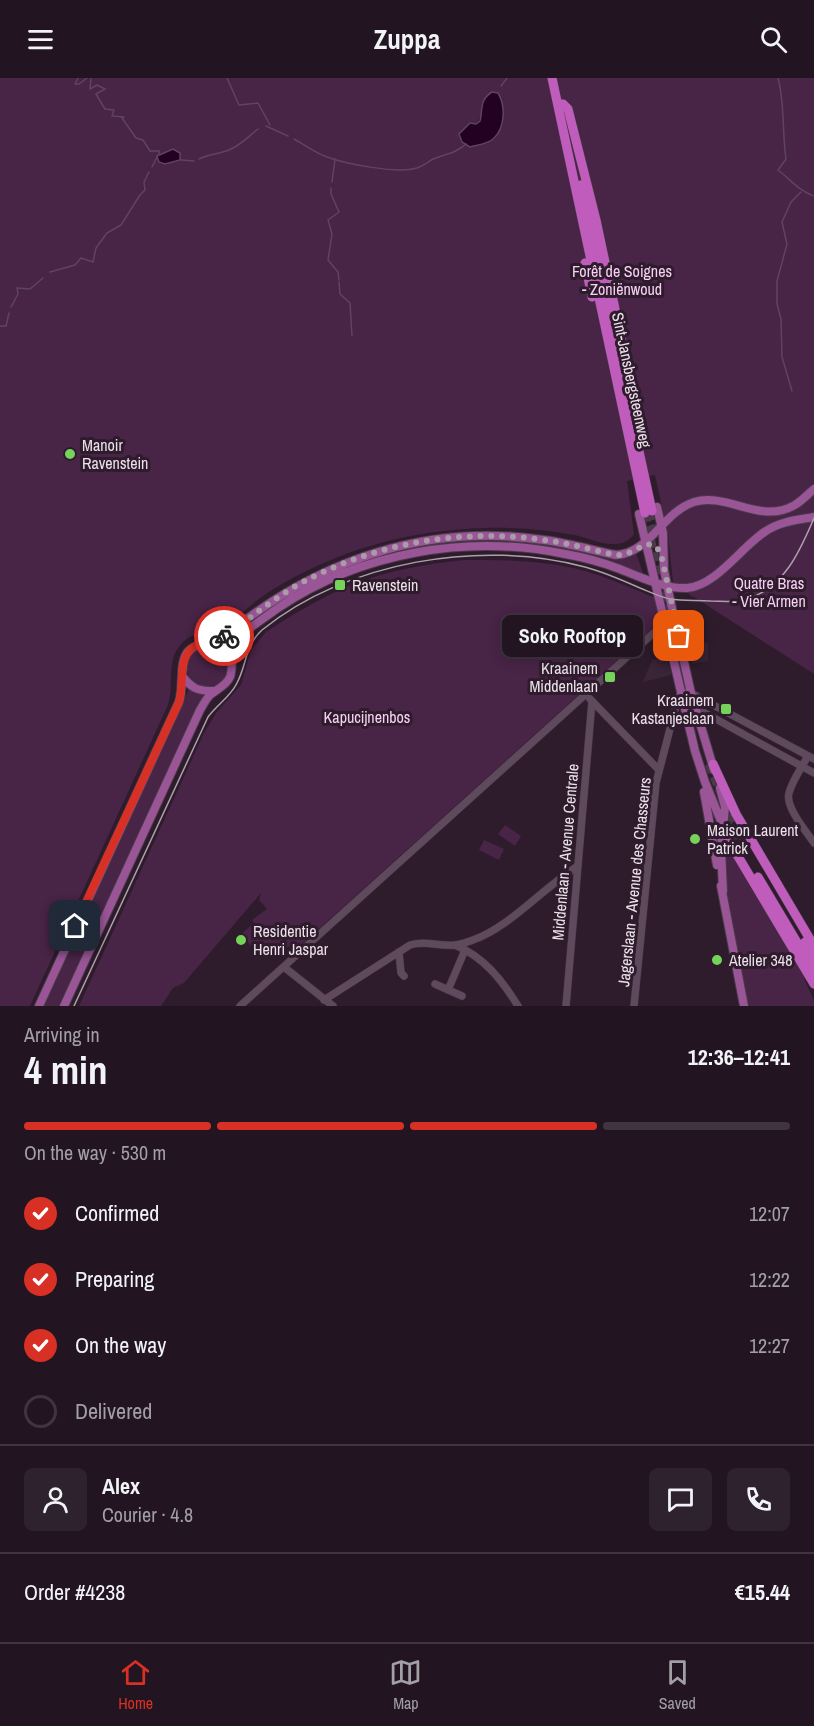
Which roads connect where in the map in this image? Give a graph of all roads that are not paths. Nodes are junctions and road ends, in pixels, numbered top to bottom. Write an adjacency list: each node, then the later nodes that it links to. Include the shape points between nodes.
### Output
1 (552, 78): 3 (highway, Sint-Jansbergsteenweg)
2 (558, 78): 3 (highway, Sint-Jansbergsteenweg)
3 (560, 101): 6 (highway, Sint-Jansbergsteenweg)
4 (814, 489): 5 (main road, via 789,508 774,512 709,499)
5 (683, 507): 6 (main road, via 667,513); 8 (main road)
6 (650, 512): 8 (main road); 9 (main road)
7 (814, 517): 13 (main road, via 769,529 706,582)
8 (662, 527): 9 (main road); 10 (main road)
9 (645, 544): 10 (main road, via 659,550); 11 (main road); 16 (main road, via 624,555 544,540 479,536 405,545 360,557 303,582 221,639)
10 (664, 570): 12 (main road)
11 (657, 583): 12 (main road); 14 (main road); 17 (main road, via 593,561 541,550 479,546 429,550 364,566 309,590 259,621 237,640)
12 (667, 585): 13 (main road); 14 (main road)
13 (682, 588): 14 (main road)
14 (665, 599): 15 (main road)
15 (671, 626): 20 (main road); 21 (street, via 658,629)
16 (208, 642): 17 (main road, via 222,649); 18 (main road, via 185,655)
17 (231, 660): 19 (main road, via 227,682)
18 (183, 677): 19 (main road, via 193,688); 53 (main road, via 179,702)
19 (216, 691): 54 (main road, via 200,710)
20 (687, 692): 23 (main road); 24 (main road); 25 (street); 32 (street, Jagerslaan - Avenue des Chasseurs, via 678,698)
21 (586, 695): 22 (street); 45 (street)
22 (592, 701): 32 (street); 38 (street, Middenlaan - Avenue Centrale)
23 (685, 702): 24 (street); 34 (main road)
24 (695, 708): 26 (street); 28 (main road)
25 (730, 714): 27 (street); 29 (street)
26 (714, 718): 27 (street); 28 (street, via 705,724)
27 (724, 724): 31 (street)
28 (705, 740): 30 (main road)
29 (811, 757): 31 (street)
30 (713, 764): 35 (main road, via 724,802); 41 (highway, via 736,814)
31 (802, 767): 33 (street); 37 (street, via 788,801)
32 (659, 770): 59 (street, Jagerslaan - Avenue des Chasseurs)
33 (814, 773)
34 (705, 782): 35 (main road); 39 (main road, via 703,789)
35 (724, 828): 36 (highway)
36 (725, 840): 39 (main road); 49 (highway)
37 (814, 843)
38 (578, 866): 40 (street, via 486,935); 58 (street, Middenlaan - Avenue Centrale)
39 (723, 891): 60 (main road)
40 (455, 945): 42 (street); 43 (street, via 417,942)
41 (814, 946)
42 (465, 951): 50 (street); 57 (street, via 496,974)
43 (399, 952): 47 (street); 52 (street)
44 (814, 958): 46 (highway, via 741,842)
45 (284, 967): 52 (street); 55 (street)
46 (814, 971)
47 (404, 976)
48 (435, 984): 50 (street)
49 (814, 984)
50 (448, 990): 51 (street)
51 (462, 996)
52 (324, 1000): 56 (street)
53 (39, 1006)
54 (64, 1006)
55 (240, 1006)
56 (333, 1006)
57 (518, 1006)
58 (566, 1006)
59 (634, 1006)
60 (744, 1006)

